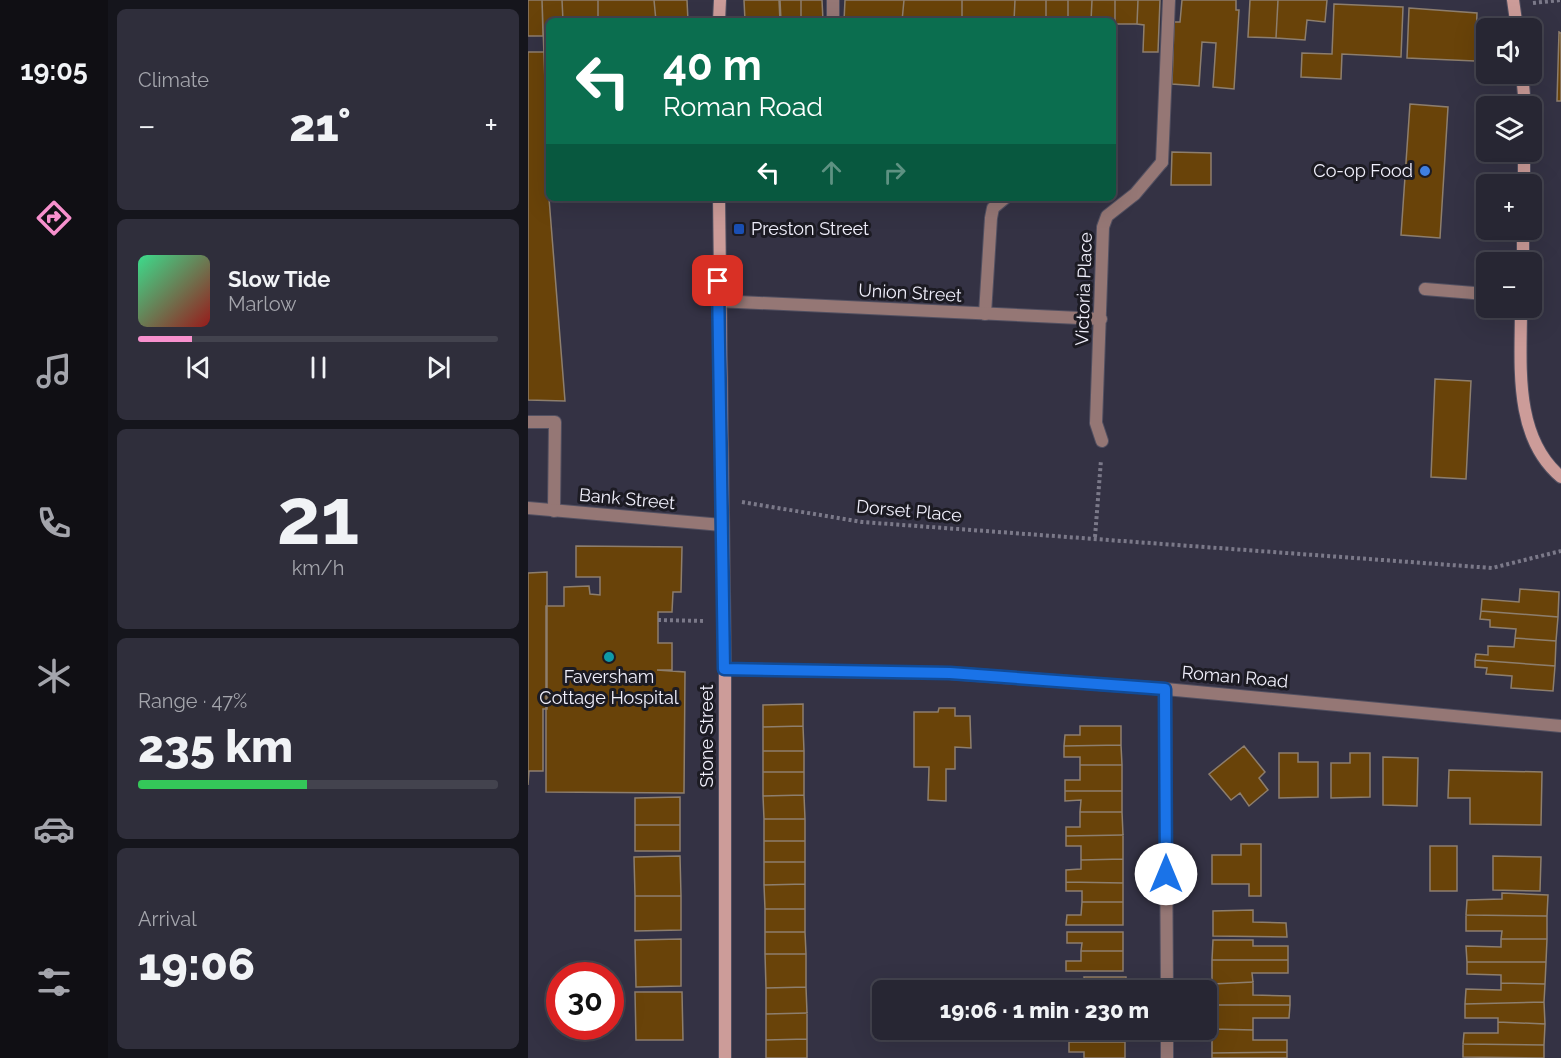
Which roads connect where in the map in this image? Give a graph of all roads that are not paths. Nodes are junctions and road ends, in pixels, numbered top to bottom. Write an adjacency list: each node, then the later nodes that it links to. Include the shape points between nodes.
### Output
1 (720, 0): 5 (street)
2 (833, 0): 6 (street)
3 (1169, 0): 15 (street, Victoria Place, via 1162,162 1135,194 1107,216 1103,227)
4 (1514, 3): 7 (street)
5 (719, 18)
6 (833, 18)
7 (1516, 18)
8 (718, 201): 12 (street, Stone Street)
9 (992, 203): 13 (street)
10 (1425, 289): 11 (street)
11 (1476, 293)
12 (718, 301): 13 (street, Union Street); 21 (street, Stone Street)
13 (985, 314): 15 (street, Union Street)
14 (1521, 318): 18 (street, via 1521,383 1528,427 1552,470)
15 (1101, 319): 17 (street, Victoria Place, via 1096,423)
16 (528, 422): 20 (street, via 555,422)
17 (1102, 441)
18 (1561, 477)
19 (528, 508): 20 (street, Bank Street)
20 (554, 511): 21 (street, Bank Street)
21 (723, 525): 22 (street, Stone Street)
22 (724, 669): 23 (street, Roman Road, via 950,673); 27 (street, Stone Street)
23 (1165, 689): 24 (street, Roman Road); 25 (street)
24 (1561, 726)
25 (1167, 980)
26 (1167, 1040): 28 (street)
27 (725, 1058)
28 (1167, 1058)

